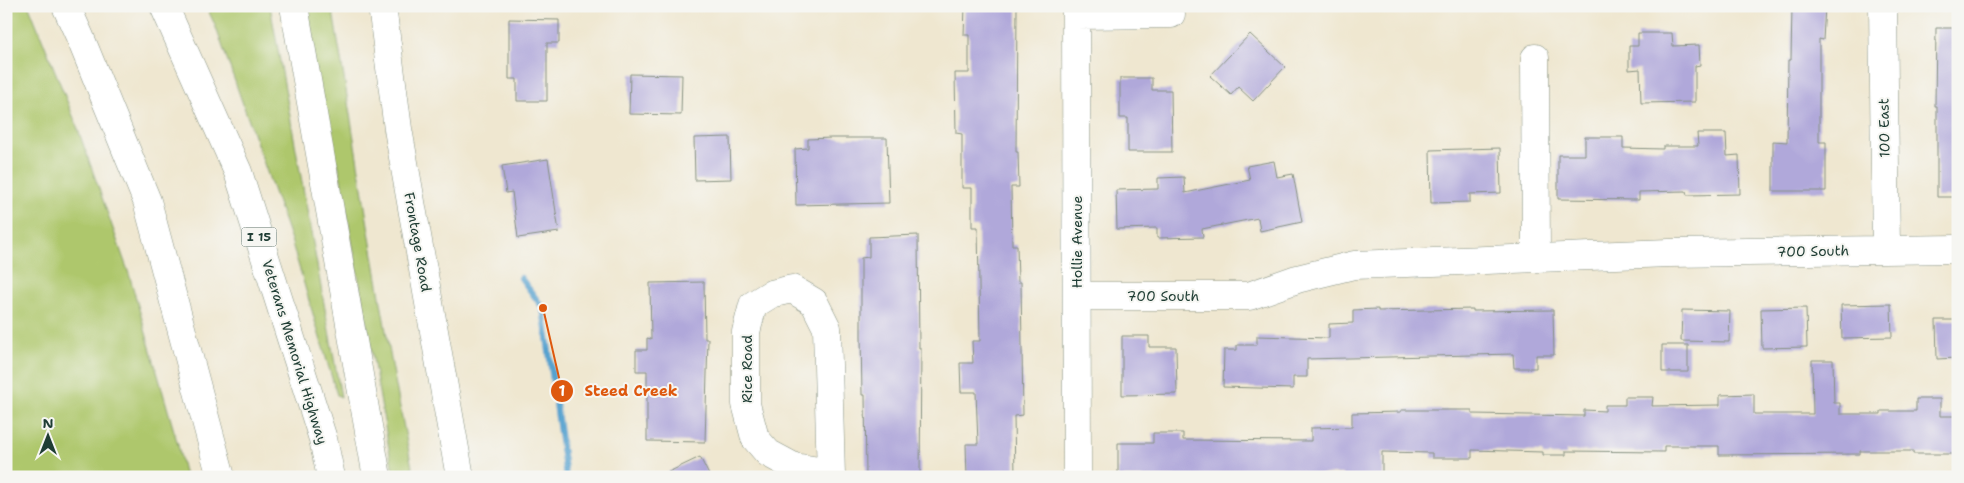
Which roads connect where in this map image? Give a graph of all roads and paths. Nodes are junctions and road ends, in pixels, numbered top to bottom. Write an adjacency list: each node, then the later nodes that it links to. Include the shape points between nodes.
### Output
1 (66, 6): 14 (main road, via 147,201)
2 (164, 6): 15 (main road, Veterans Memorial Highway / I 15, via 238,172 323,439)
3 (294, 6): 16 (main road)
4 (382, 6): 17 (main road, Frontage Road, via 400,138)
5 (1883, 6): 10 (main road, 100 East)
6 (1076, 11): 7 (main road); 12 (main road, Hollie Avenue)
7 (1171, 14)
8 (1535, 58): 11 (main road)
9 (1958, 249): 10 (main road, 700 South)
10 (1886, 250): 11 (main road, 700 South)
11 (1536, 258): 12 (main road, 700 South, via 1354,265 1297,279 1248,296)
12 (1077, 296): 18 (main road, Hollie Avenue)
13 (831, 475): 13 (main road, Rice Road, via 794,467 768,453 755,438 746,404 746,332 753,305 771,294 792,289 814,302 827,328)
14 (221, 477)
15 (331, 477)
16 (377, 477)
17 (460, 477)
18 (1077, 477)

